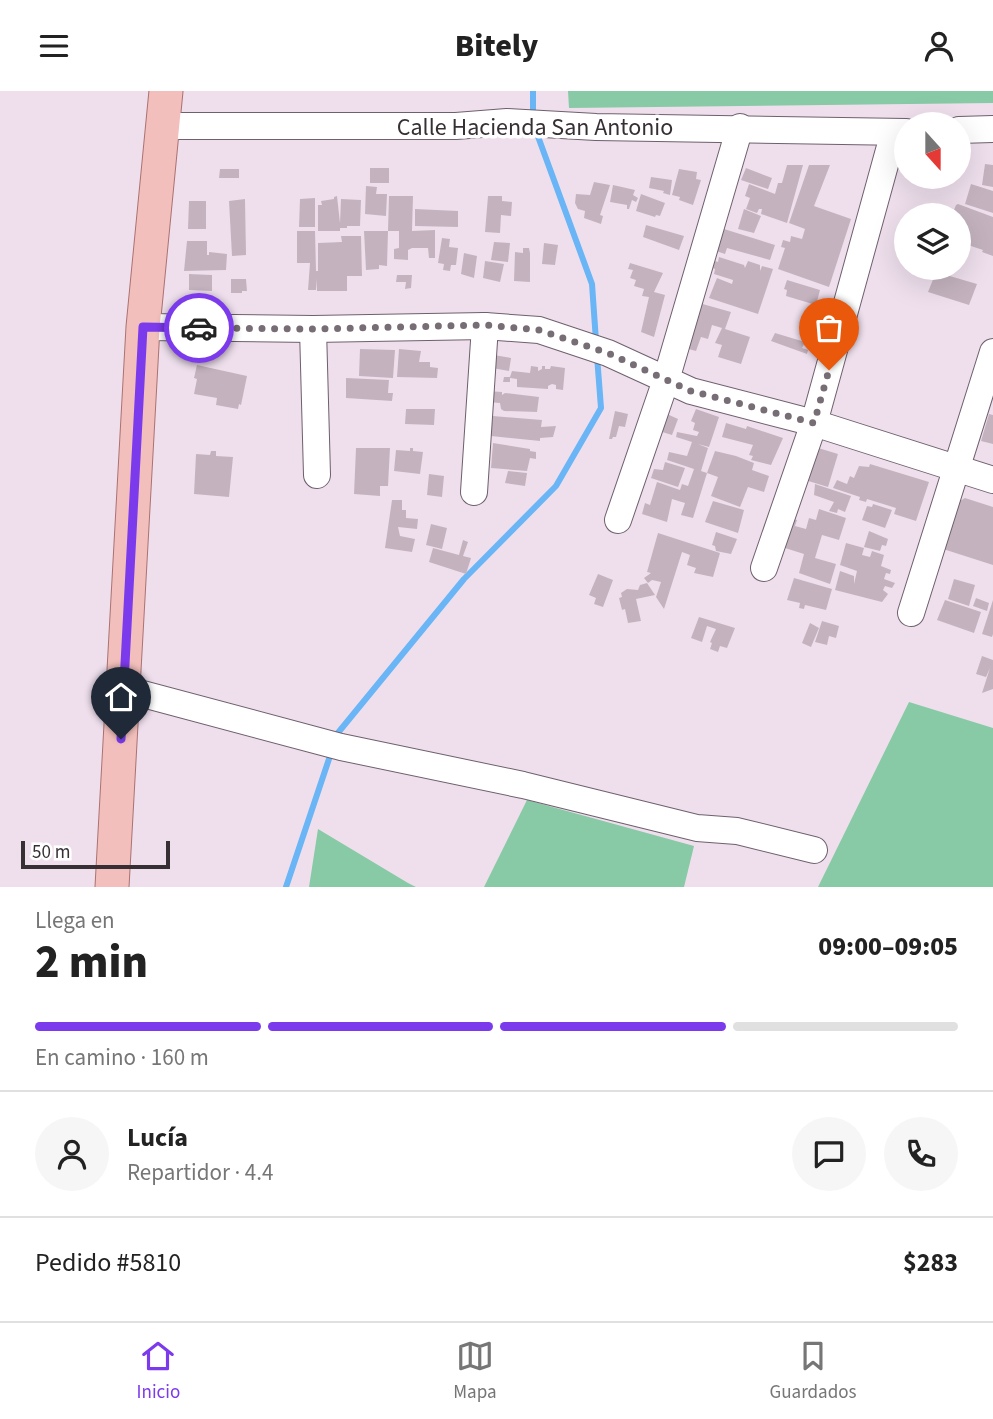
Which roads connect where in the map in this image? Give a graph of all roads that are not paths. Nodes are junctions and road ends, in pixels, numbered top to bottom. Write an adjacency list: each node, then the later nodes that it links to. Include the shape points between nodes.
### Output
1 (166, 91): 2 (main road)
2 (164, 126): 3 (street, Calle Hacienda San Antonio, via 507,122); 9 (main road)
3 (740, 127): 6 (street, Calle Hacienda San Antonio); 12 (street)
4 (993, 129): 5 (street)
5 (971, 130)
6 (894, 132)
7 (894, 152): 13 (street)
8 (485, 325): 10 (street); 12 (street, via 539,330 608,353); 17 (street)
9 (143, 327): 10 (street); 21 (main road)
10 (313, 329): 15 (street)
11 (993, 352): 14 (street)
12 (666, 380): 13 (street, via 691,391); 18 (street)
13 (814, 423): 14 (street); 19 (street)
14 (957, 468): 16 (street); 20 (street)
15 (317, 475)
16 (993, 480)
17 (474, 492)
18 (618, 520)
19 (764, 568)
20 (911, 613)
21 (124, 689): 22 (street, via 309,740 523,785 696,828 737,831); 23 (main road)
22 (814, 850)
23 (112, 887)

